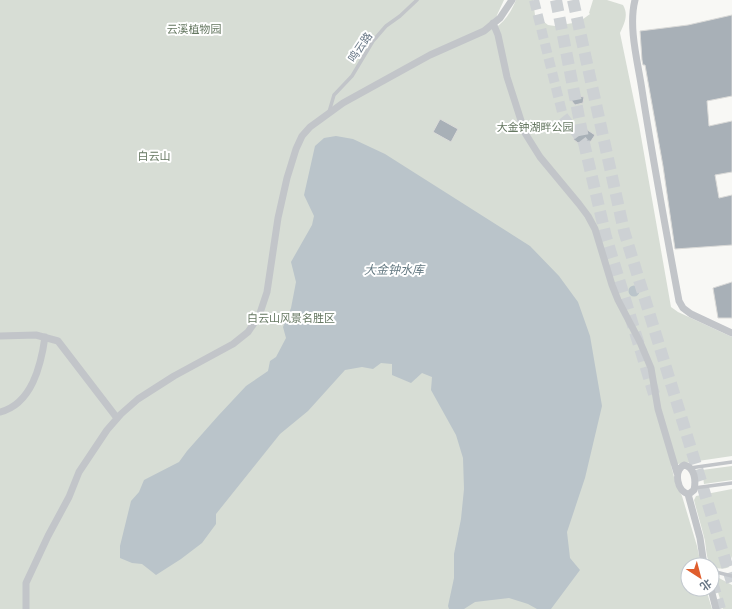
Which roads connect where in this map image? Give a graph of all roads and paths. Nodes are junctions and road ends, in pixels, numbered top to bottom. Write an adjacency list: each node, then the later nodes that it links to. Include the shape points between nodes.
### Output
1 (417, 0): 5 (lane, 鸣云路, via 386,26 373,41 352,76 334,95)
2 (512, 0): 4 (street, via 500,18)
3 (635, 0): 6 (street, via 632,11 634,36 679,301 691,314)
4 (493, 23): 5 (street, via 484,31 430,55 338,105); 13 (street, via 525,133 540,157 579,204 595,229 618,300 651,368 658,409)
5 (328, 113): 10 (street, via 310,127 296,149 278,218 267,292 259,316 252,327 233,344 138,399)
6 (732, 333)
7 (0, 336): 8 (street)
8 (46, 337): 9 (street, via 34,382 21,400); 10 (street, via 58,341)
9 (0, 412)
10 (117, 418): 21 (street, via 94,447 79,472 48,536 26,583)
11 (732, 462): 12 (lane)
12 (689, 468): 13 (street, via 686,465 681,466); 15 (street, via 695,478)
13 (677, 473): 16 (street, via 680,487)
14 (732, 483): 15 (lane)
15 (694, 488): 16 (street)
16 (688, 494): 17 (street)
17 (703, 557)
18 (720, 573): 19 (lane)
19 (732, 576)
20 (713, 597): 22 (street)
21 (26, 609)
22 (716, 609)

